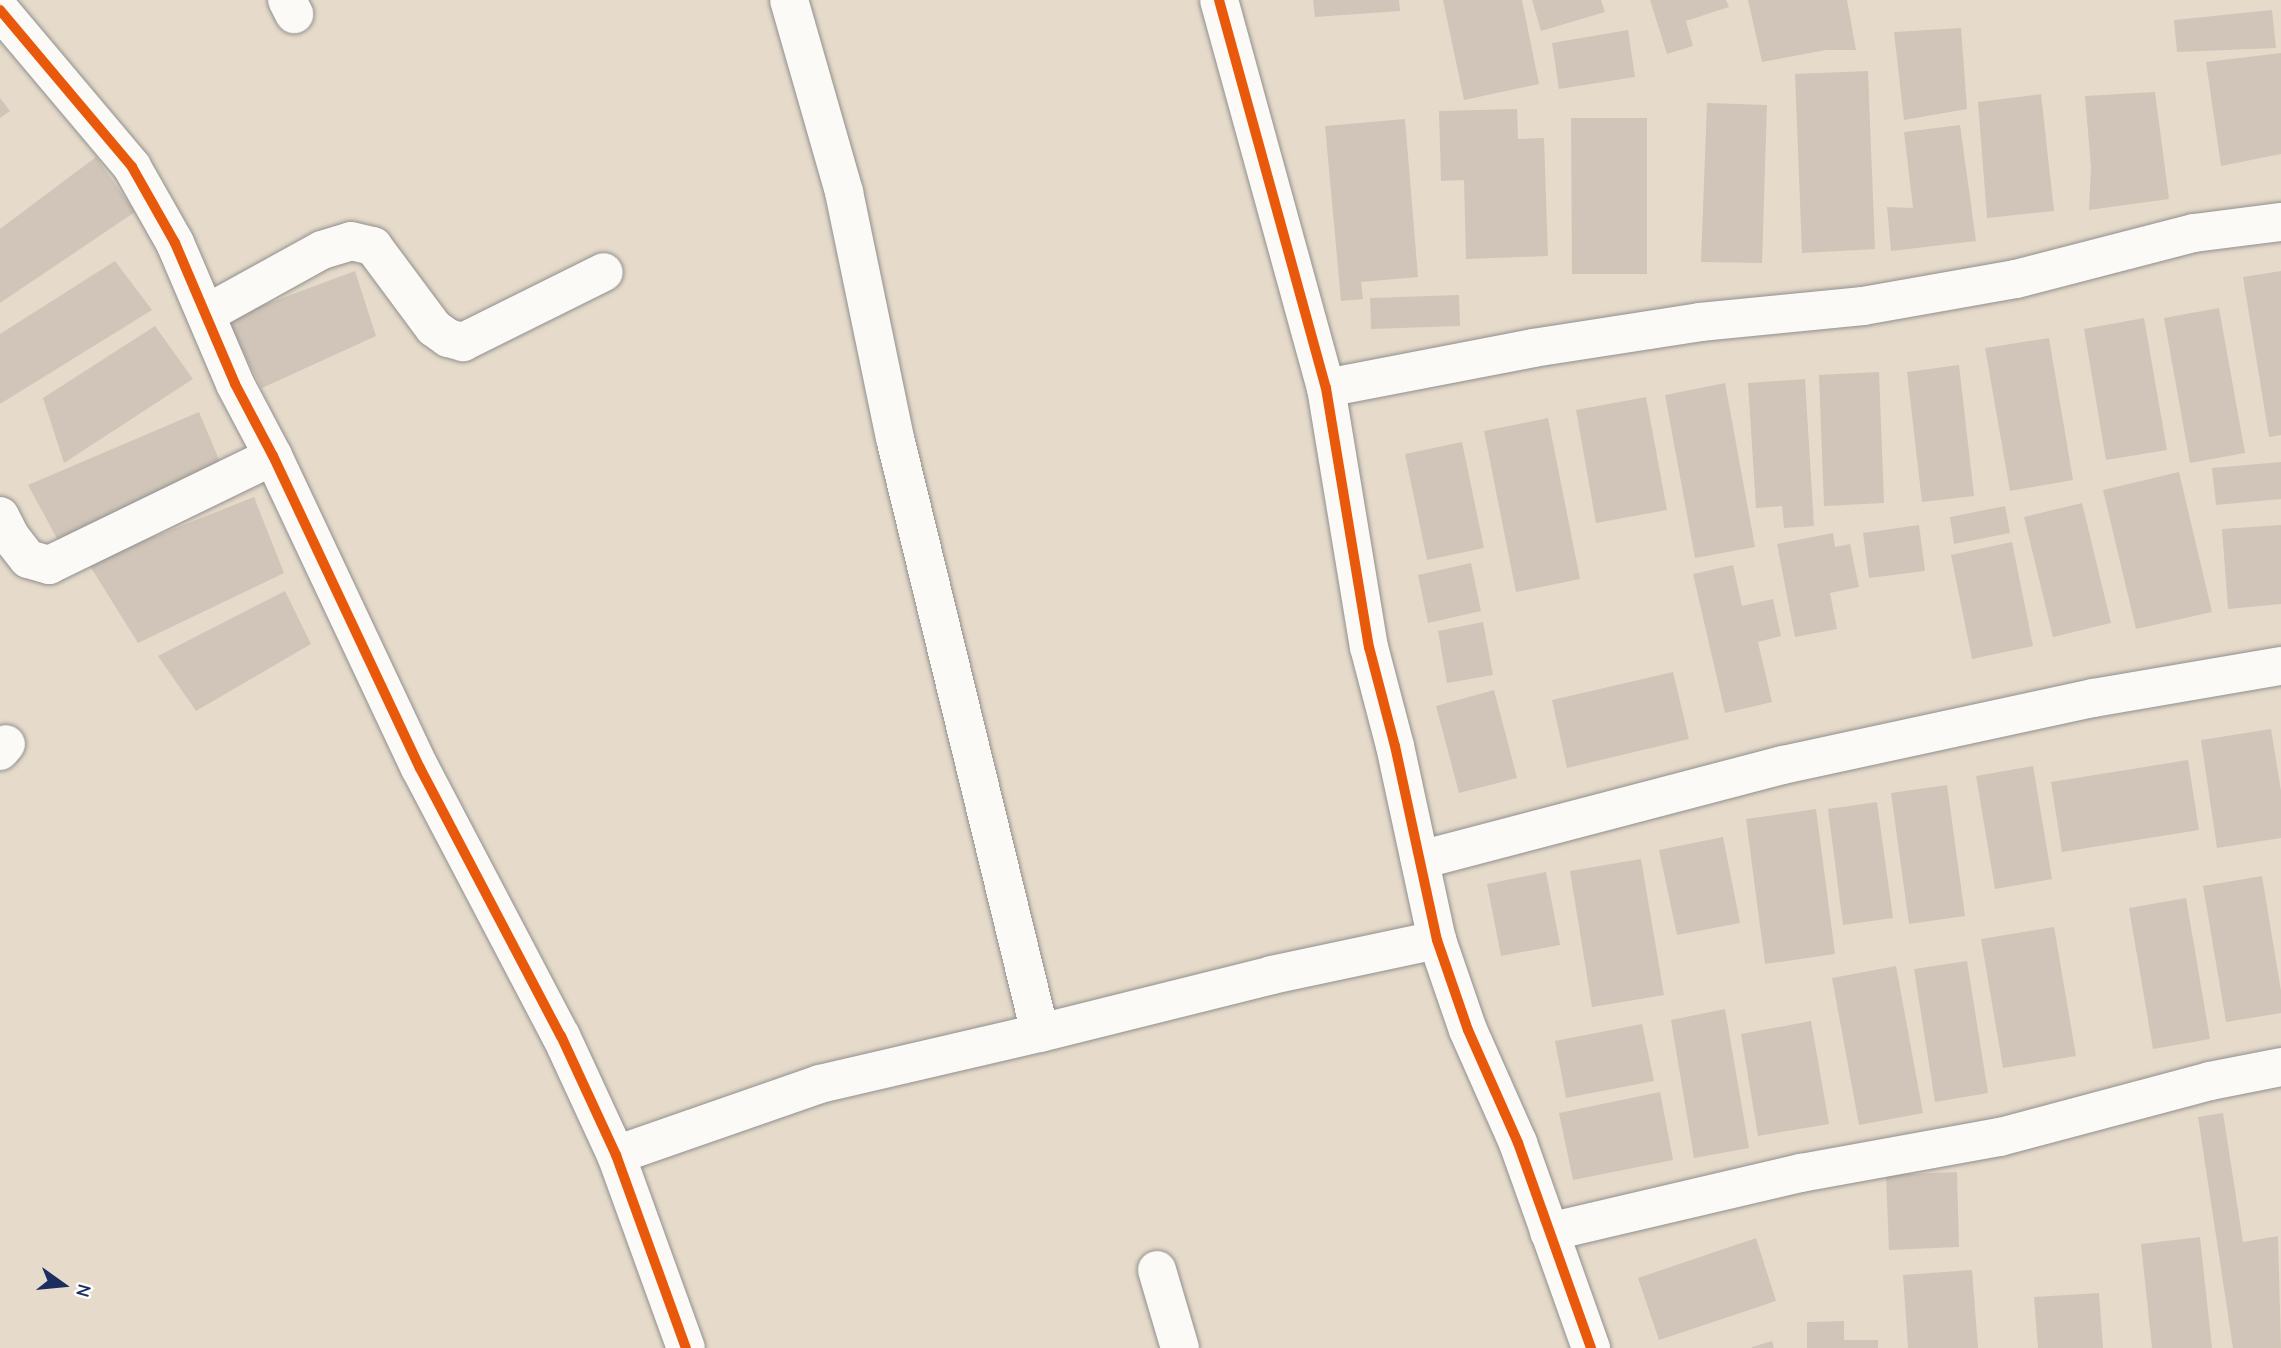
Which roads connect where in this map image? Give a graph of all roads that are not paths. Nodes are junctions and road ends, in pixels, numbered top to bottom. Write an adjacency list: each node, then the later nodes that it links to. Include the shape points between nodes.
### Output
1 (789, 0): 13 (street, via 844,192 895,438)
2 (1219, 0): 7 (street)
3 (0, 10): 6 (street, via 132,167 175,243)
4 (2281, 222): 7 (street, via 2194,233 2017,279 1863,306 1700,322)
5 (604, 272): 6 (street, via 463,342 434,328 373,246 351,241 322,250)
6 (205, 314): 8 (street, via 235,384)
7 (1326, 388): 11 (street, via 1369,647)
8 (274, 456): 9 (street, via 49,565 28,559); 15 (street, via 420,768 561,1036)
9 (0, 516)
10 (2281, 666): 11 (street, via 2093,698 1783,765)
11 (1420, 860): 12 (street)
12 (1437, 940): 13 (street, via 1272,975); 16 (street)
13 (1040, 1033): 15 (street, via 820,1084)
14 (2281, 1067): 16 (street, via 2210,1081 2000,1137 1801,1173)
15 (616, 1155): 18 (street)
16 (1549, 1232): 20 (street)
17 (1157, 1270): 19 (street)
18 (686, 1348)
19 (1180, 1348)
20 (1591, 1348)

